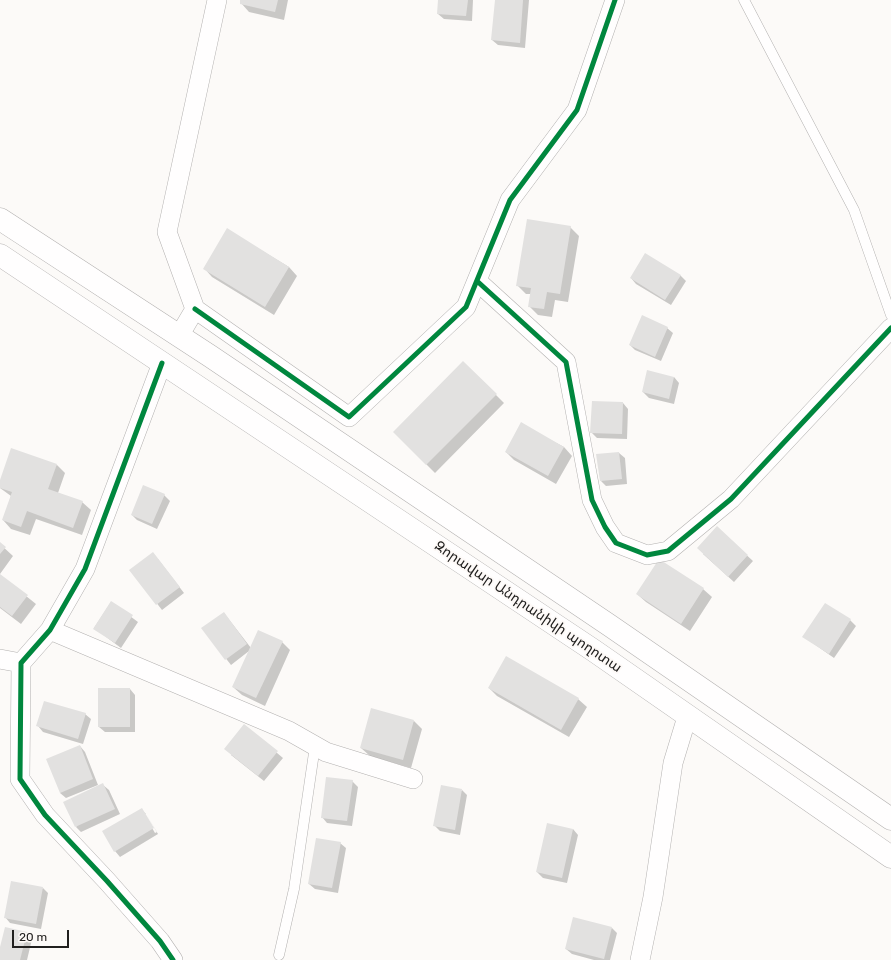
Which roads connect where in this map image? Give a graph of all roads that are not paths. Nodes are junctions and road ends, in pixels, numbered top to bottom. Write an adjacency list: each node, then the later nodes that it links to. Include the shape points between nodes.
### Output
1 (217, 0): 7 (street, via 167,232)
2 (615, 0): 6 (street, via 577,110 510,200)
3 (744, 0): 8 (lane, via 854,210)
4 (0, 219): 10 (main road)
5 (0, 255): 11 (main road, Զորավար Անդրանիկի պողոտա)
6 (477, 281): 7 (street, via 466,307 349,417); 9 (street, via 566,362 592,500 616,543 647,555 668,551 731,498)
7 (195, 309): 10 (street)
8 (891, 315)
9 (891, 328)
10 (179, 336): 11 (main road); 18 (main road, via 609,625)
11 (162, 363): 12 (street, via 85,569); 15 (main road, Զորավար Անդրանիկի պողոտա, via 592,650)
12 (50, 630): 14 (street); 16 (street, via 289,731)
13 (0, 659): 14 (street)
14 (20, 663): 21 (street, via 20,779 45,815 160,941)
15 (687, 717): 19 (main road, Զորավար Անդրանիկի պողոտա); 22 (street, via 673,763 653,898)
16 (315, 746): 17 (street, via 326,752); 20 (lane, via 294,889)
17 (412, 779)
18 (891, 819)
19 (891, 857)
20 (279, 955)
21 (173, 960)
22 (640, 960)

